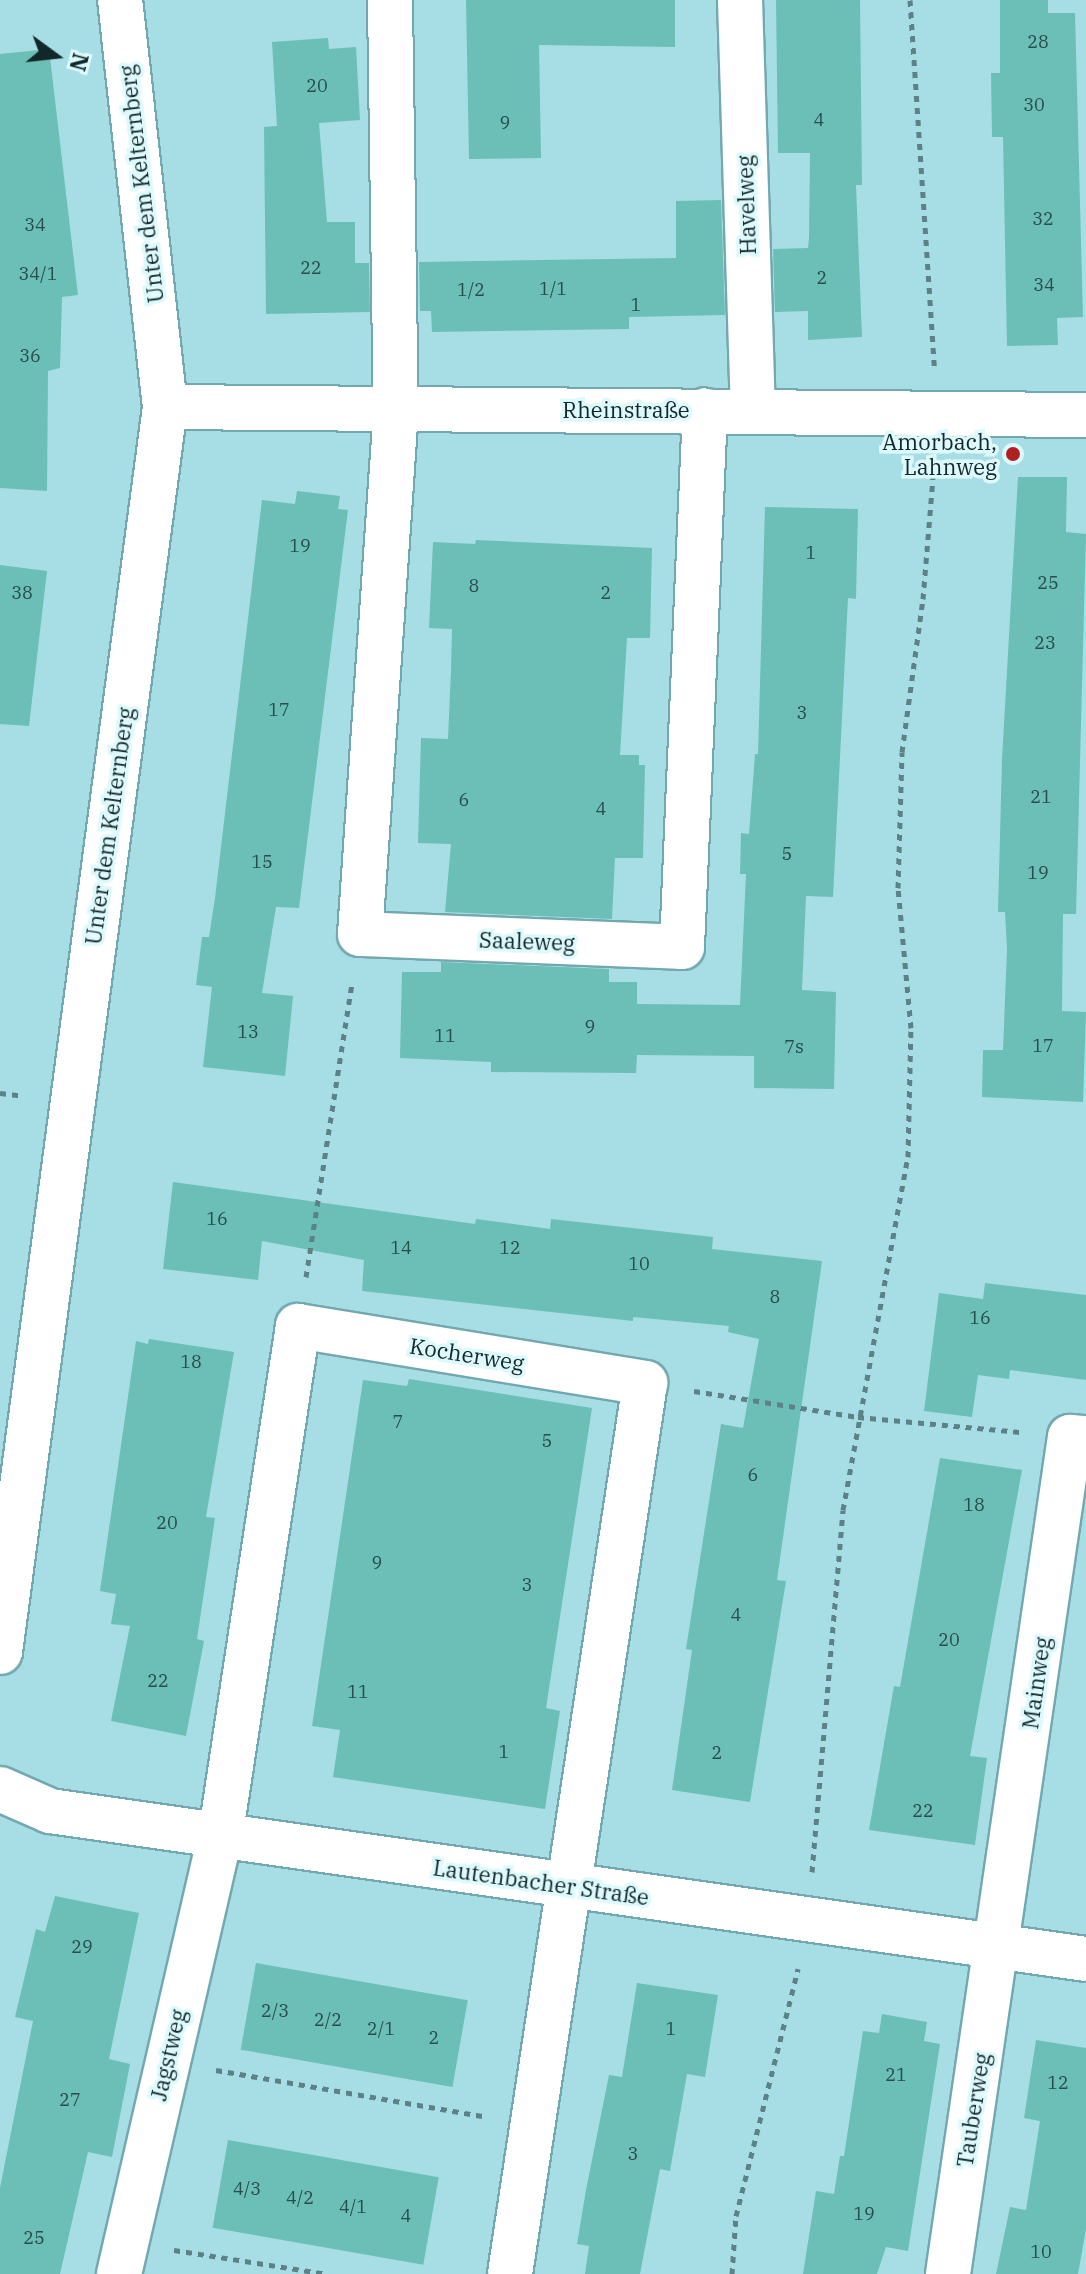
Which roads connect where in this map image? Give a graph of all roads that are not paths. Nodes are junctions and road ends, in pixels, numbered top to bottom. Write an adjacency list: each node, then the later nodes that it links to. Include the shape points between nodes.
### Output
1 (120, 0): 4 (street, Unter dem Kelternberg)
2 (390, 0): 5 (street)
3 (740, 0): 7 (street, Havelweg)
4 (165, 407): 5 (street, Rheinstraße); 10 (street, Unter dem Kelternberg)
5 (396, 410): 6 (street, Rheinstraße); 6 (street, Saaleweg, via 360,934 682,947)
6 (705, 410): 7 (street, Rheinstraße)
7 (753, 410): 8 (street, Rheinstraße)
8 (1086, 415)
9 (1078, 1438): 14 (street, Mainweg)
10 (0, 1652)
11 (0, 1789): 12 (street, Lautenbacher Straße, via 50,1811)
12 (220, 1838): 13 (street, Lautenbacher Straße); 13 (street, Kocherweg, via 298,1326 645,1383); 16 (street, Jagstweg)
13 (569, 1886): 14 (street, Lautenbacher Straße); 17 (street)
14 (999, 1946): 15 (street, Lautenbacher Straße); 18 (street, Tauberweg)
15 (1086, 1959)
16 (122, 2258)
17 (510, 2274)
18 (948, 2274)

